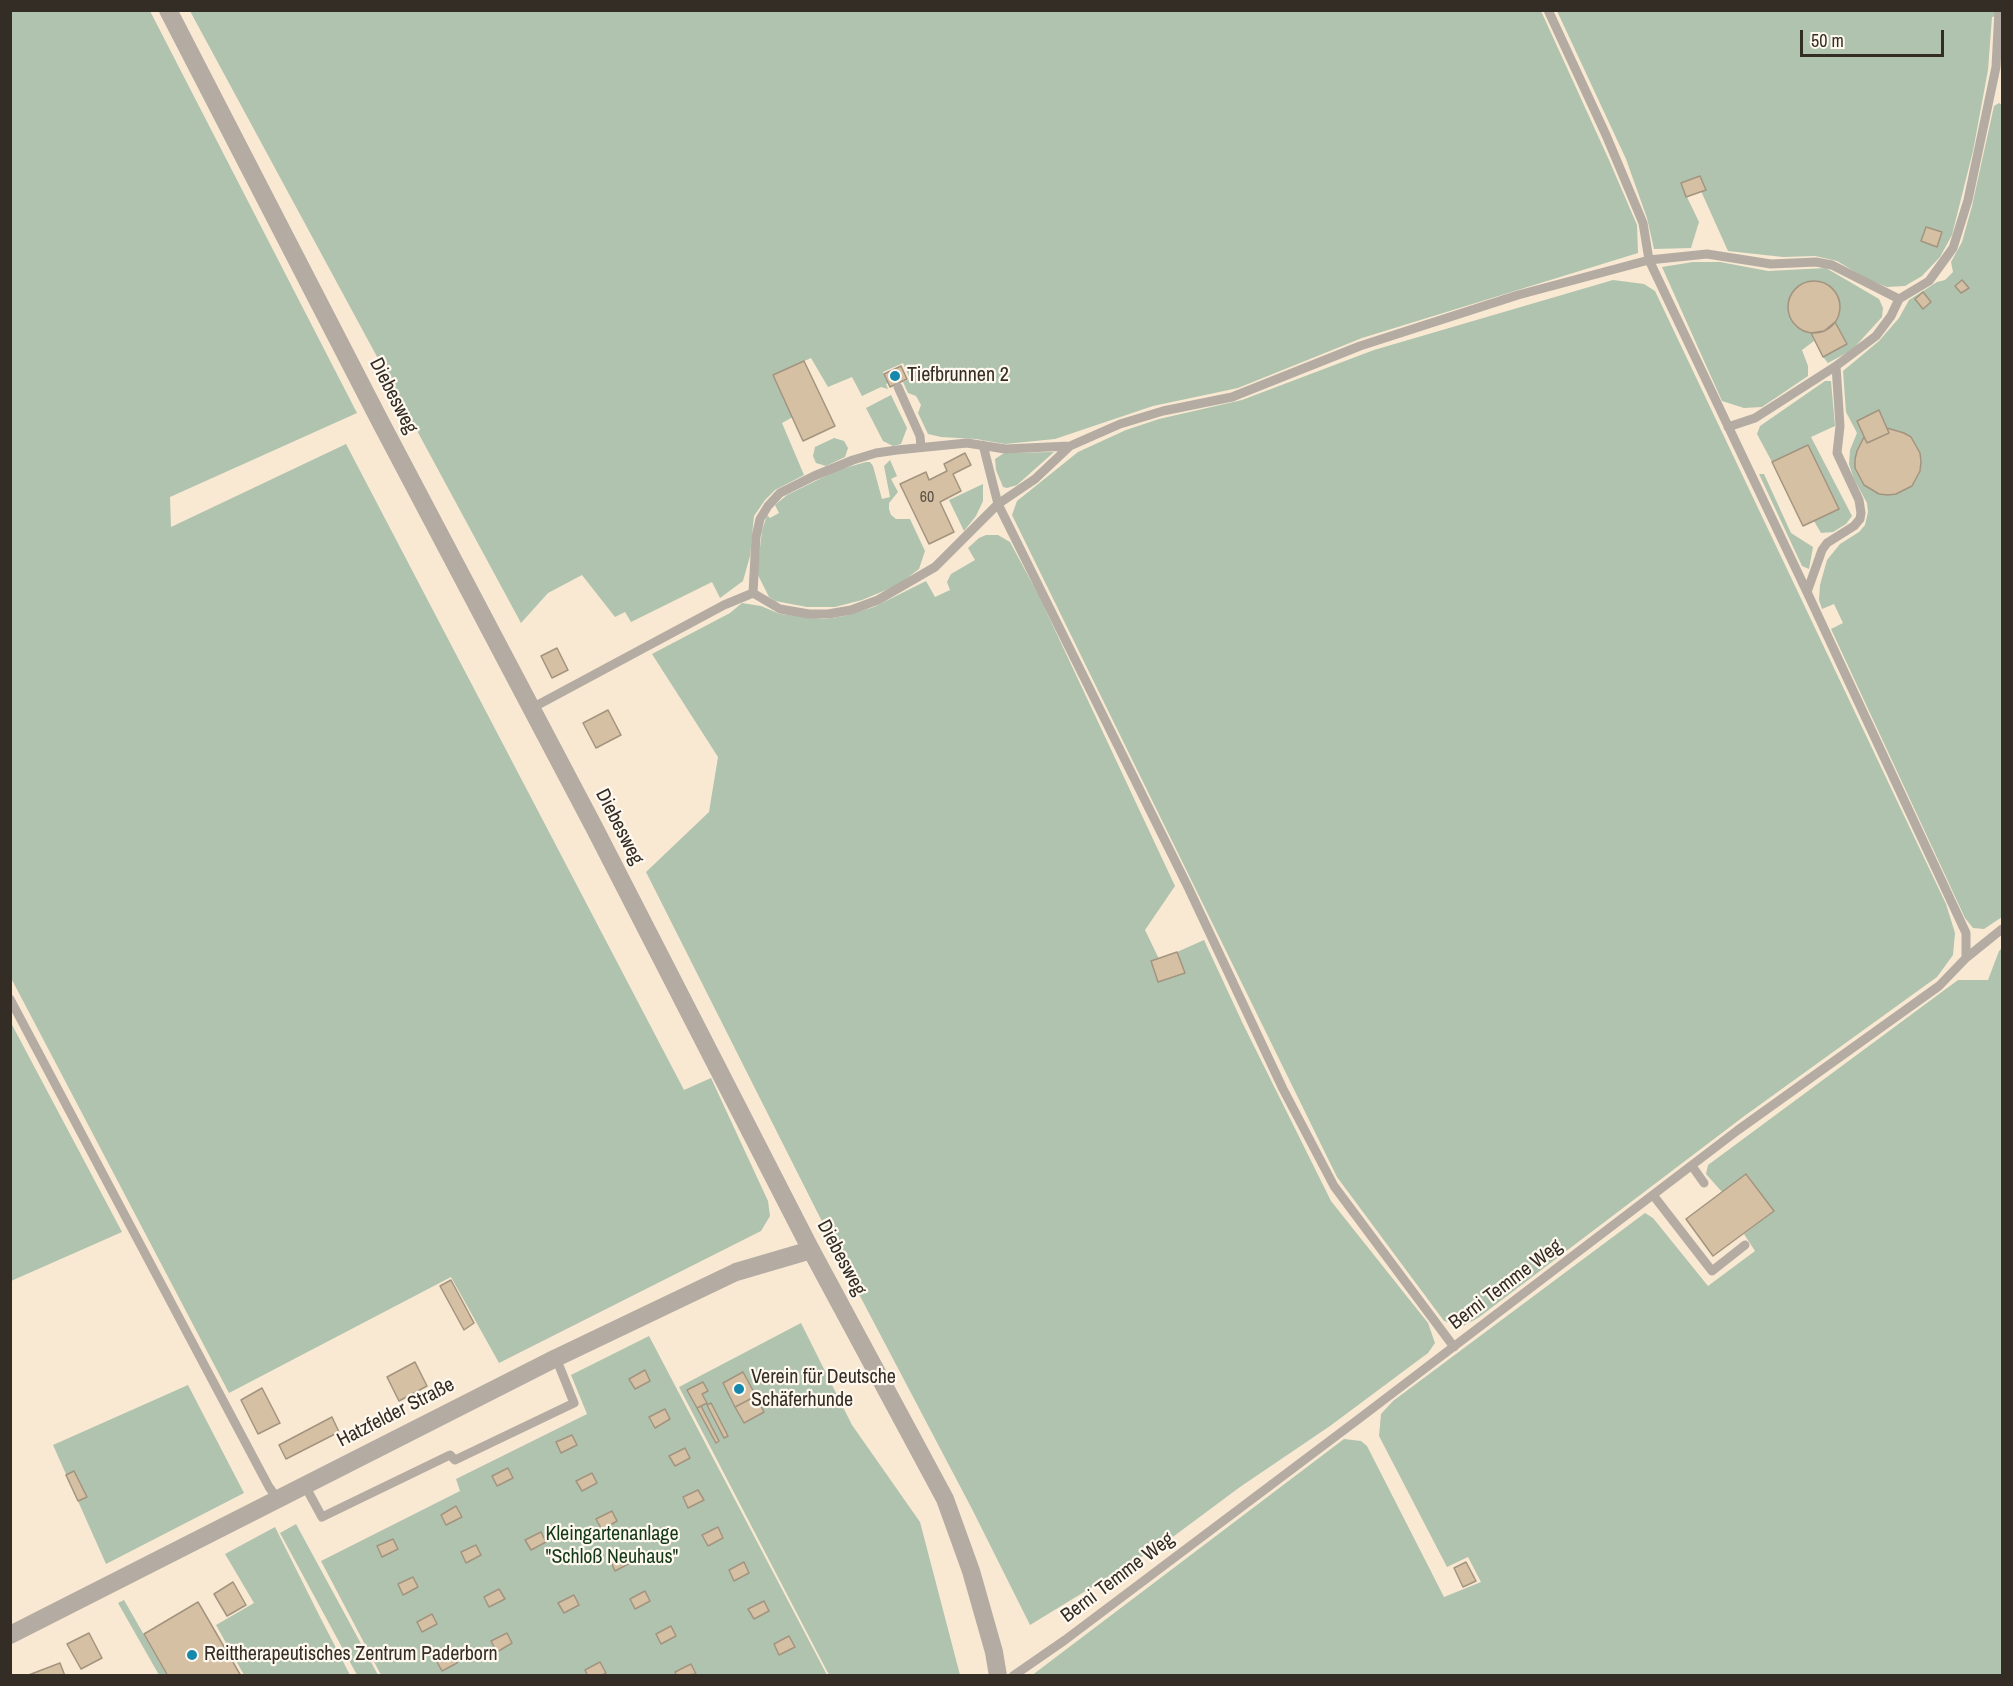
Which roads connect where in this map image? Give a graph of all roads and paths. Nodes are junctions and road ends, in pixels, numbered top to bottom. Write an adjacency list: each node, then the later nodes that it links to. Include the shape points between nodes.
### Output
1 (168, 10): 15 (street, Diebesweg)
2 (1548, 10): 4 (lane, via 1643,223)
3 (1999, 10): 5 (lane, via 1996,67 1968,200 1953,248 1929,281)
4 (1649, 260): 5 (lane, via 1707,254 1772,264 1816,262 1832,265); 8 (lane); 10 (lane, via 1518,295 1360,346 1232,397 1120,424)
5 (1899, 298): 6 (lane, via 1876,336)
6 (1836, 366): 8 (lane, via 1755,418); 13 (lane, via 1840,426 1837,453 1859,500 1860,519 1827,543)
7 (898, 387): 11 (lane, via 920,436)
8 (1728, 427): 13 (lane)
9 (983, 445): 10 (lane, via 1005,449); 11 (lane); 12 (lane)
10 (1070, 446): 12 (lane, via 1035,479)
11 (921, 447): 14 (lane, via 853,460 780,493 760,519)
12 (998, 504): 14 (lane, via 935,567 878,600 851,610 809,614 780,609); 24 (lane, via 1334,1186)
13 (1807, 592): 17 (lane, via 1966,933)
14 (753, 593): 15 (lane)
15 (532, 708): 23 (street, Diebesweg)
16 (2002, 929): 17 (lane, Berni Temme Weg)
17 (1966, 958): 19 (lane, Berni Temme Weg, via 1939,986)
18 (10, 999): 27 (lane)
19 (1692, 1166): 20 (lane); 21 (lane, Berni Temme Weg)
20 (1704, 1183)
21 (1653, 1195): 22 (lane, via 1712,1271); 24 (lane, Berni Temme Weg)
22 (1746, 1245)
23 (811, 1250): 25 (street, Hatzfelder Straße, via 736,1272); 29 (street, Diebesweg, via 945,1499 972,1571)
24 (1454, 1347): 30 (lane, Berni Temme Weg)
25 (556, 1358): 26 (street, Hatzfelder Straße); 26 (lane, via 574,1403 455,1460 450,1455 322,1517)
26 (304, 1484): 27 (street, Hatzfelder Straße)
27 (277, 1498): 28 (street, Hatzfelder Straße)
28 (10, 1635)
29 (998, 1676)
30 (1013, 1676)

